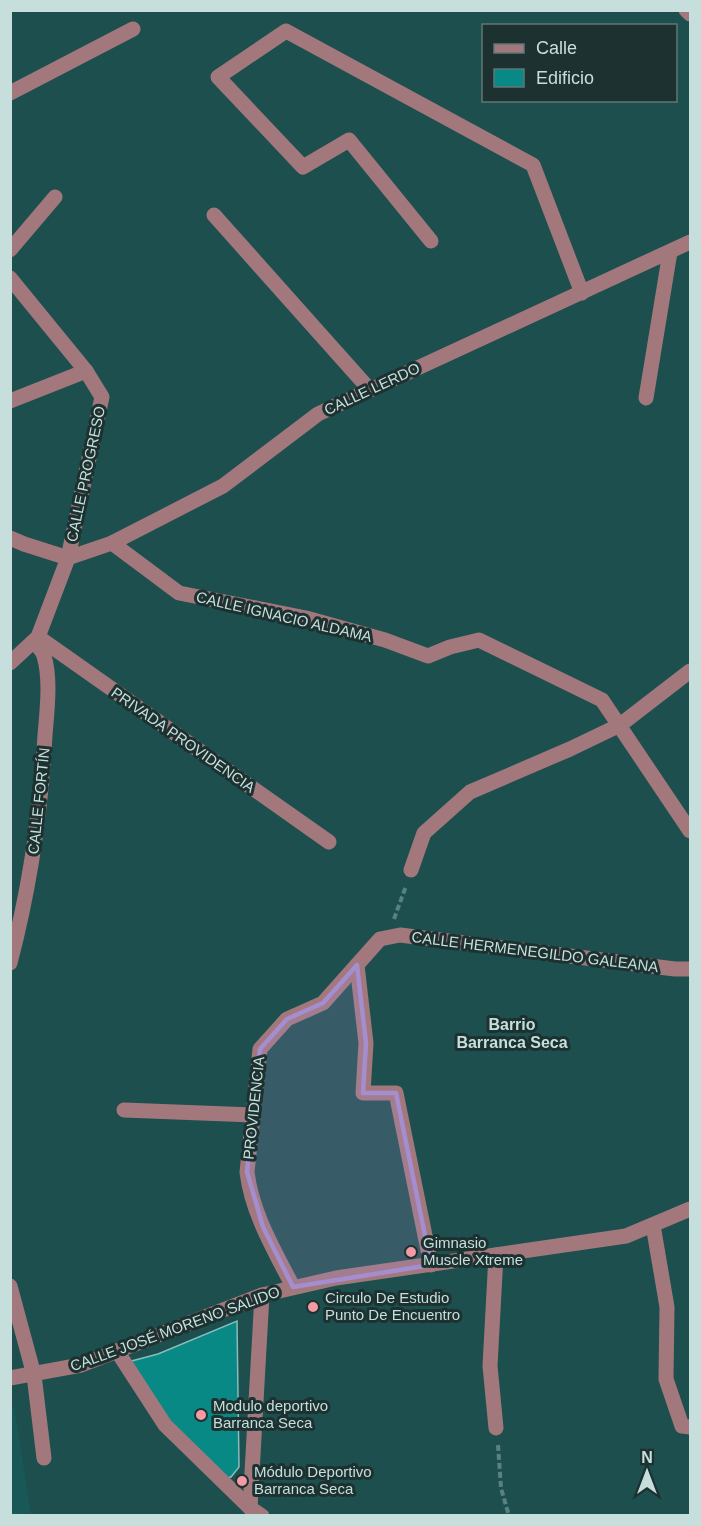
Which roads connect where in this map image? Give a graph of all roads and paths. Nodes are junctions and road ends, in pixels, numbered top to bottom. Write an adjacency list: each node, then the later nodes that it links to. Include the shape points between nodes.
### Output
1 (686, 10): 2 (street)
2 (690, 14)
3 (133, 29): 4 (street)
4 (10, 93)
5 (55, 197): 9 (street)
6 (214, 215): 14 (street)
7 (431, 241): 12 (street, via 349,140 303,167 218,77 286,31 533,165)
8 (690, 242): 10 (street, CALLE LERDO)
9 (10, 250)
10 (670, 252): 12 (street, CALLE LERDO); 15 (street)
11 (10, 278): 13 (street, CALLE PROGRESO)
12 (582, 292): 14 (street, CALLE LERDO)
13 (86, 371): 16 (street); 19 (street, CALLE PROGRESO, via 102,397)
14 (370, 390): 18 (street, CALLE LERDO, via 318,414 223,486)
15 (646, 398)
16 (10, 401)
17 (10, 538): 19 (street)
18 (112, 543): 19 (street, CALLE LERDO); 23 (street, CALLE IGNACIO ALDAMA, via 179,593 306,618 428,656 479,640 602,700)
19 (68, 558): 20 (street, CALLE PROGRESO)
20 (35, 640): 21 (street); 25 (street, PRIVADA PROVIDENCIA); 28 (street, CALLE FORTÍN, via 45,665 47,701 42,793 30,880)
21 (10, 663)
22 (690, 671): 23 (street)
23 (620, 725): 24 (street, CALLE IGNACIO ALDAMA); 26 (street, via 470,792 424,833)
24 (690, 831)
25 (328, 842)
26 (411, 870): 27 (path)
27 (385, 938): 29 (street, PROVIDENCIA); 30 (street, CALLE HERMENEGILDO GALEANA, via 400,935)
28 (10, 963)
29 (357, 965): 32 (street, PROVIDENCIA, via 323,1004 287,1019 260,1049); 36 (street, via 366,1043 363,1093 396,1093)
30 (690, 969)
31 (124, 1110): 32 (street)
32 (253, 1115): 38 (street, PROVIDENCIA, via 249,1191)
33 (690, 1209): 34 (street, CALLE JOSÉ MORENO SALIDO)
34 (653, 1225): 35 (street, CALLE JOSÉ MORENO SALIDO, via 626,1236); 43 (street, via 667,1307 666,1379 682,1426)
35 (496, 1255): 36 (street, CALLE JOSÉ MORENO SALIDO); 44 (street, via 490,1366)
36 (431, 1264): 38 (street, CALLE JOSÉ MORENO SALIDO)
37 (10, 1286): 41 (street)
38 (293, 1287): 39 (street, CALLE JOSÉ MORENO SALIDO)
39 (262, 1295): 40 (street, CALLE JOSÉ MORENO SALIDO); 46 (street)
40 (117, 1351): 41 (street, CALLE JOSÉ MORENO SALIDO, via 81,1365); 46 (street, via 165,1425)
41 (34, 1374): 42 (street, CALLE JOSÉ MORENO SALIDO); 45 (street)
42 (10, 1378)
43 (690, 1427)
44 (496, 1428): 47 (path, via 501,1488)
45 (44, 1458)
46 (256, 1512)
47 (509, 1515)

